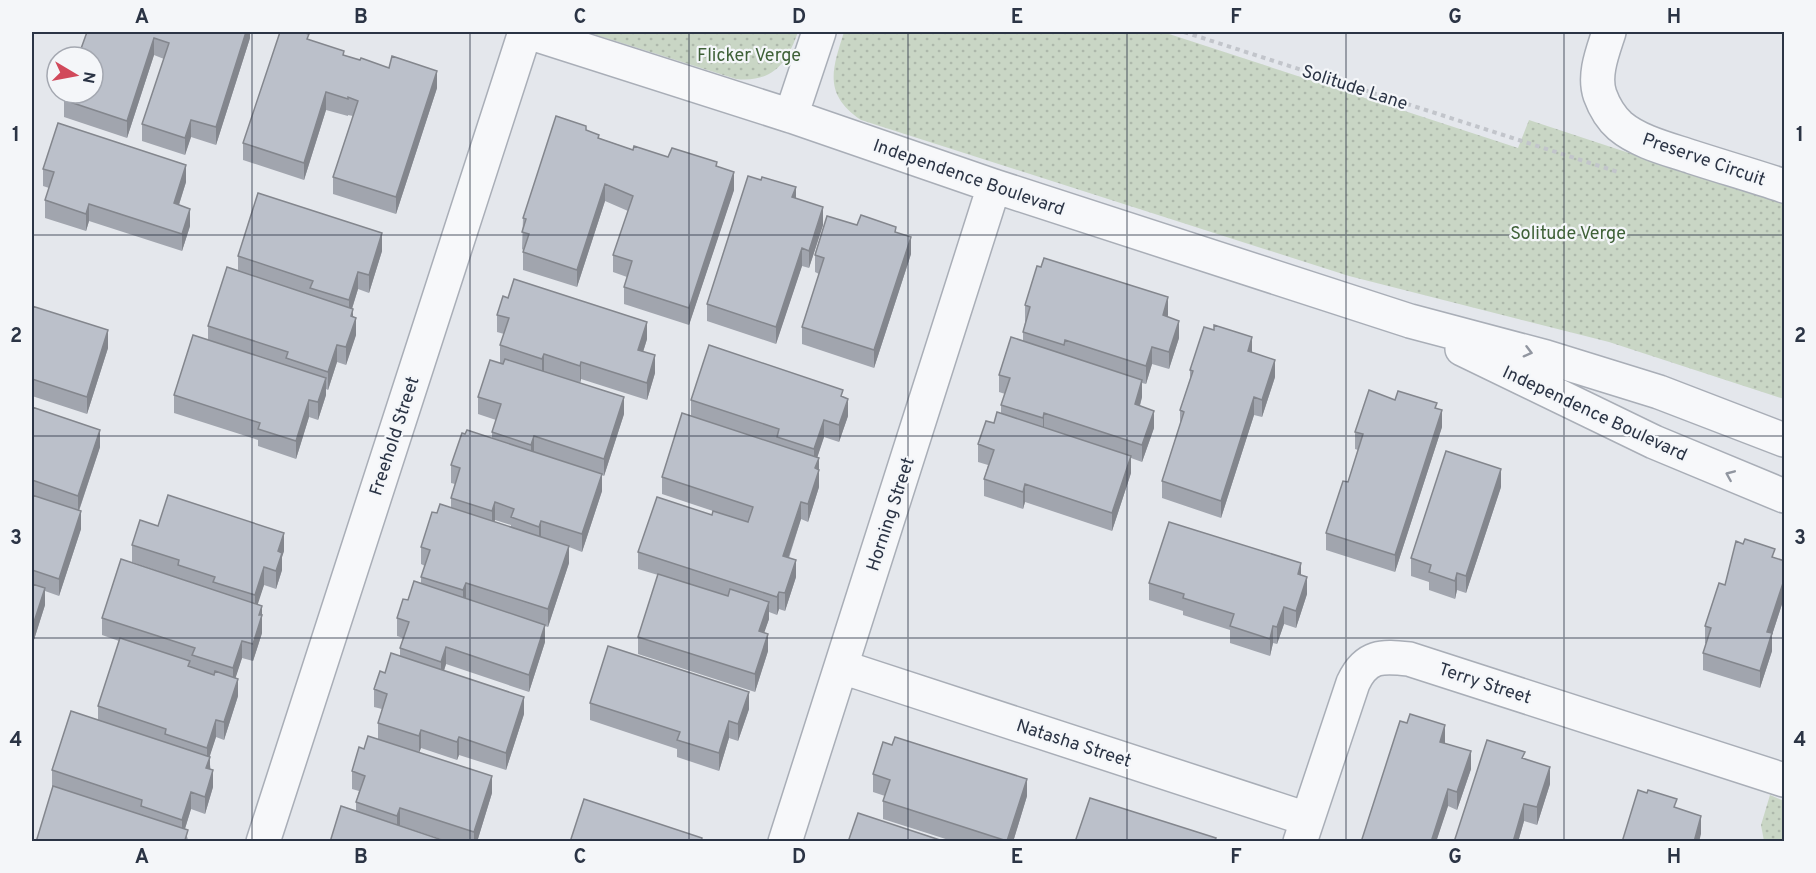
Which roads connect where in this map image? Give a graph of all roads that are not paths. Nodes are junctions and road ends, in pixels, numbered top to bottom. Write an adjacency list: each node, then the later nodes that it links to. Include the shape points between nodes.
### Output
1 (526, 32): 4 (street, Independence Boulevard); 13 (street, Freehold Street)
2 (819, 32): 4 (street)
3 (1609, 32): 6 (street, Preserve Circuit, via 1598,79 1605,106 1620,126 1672,150)
4 (791, 116): 5 (street, Independence Boulevard)
5 (994, 186): 7 (street, Independence Boulevard); 10 (street, Horning Street)
6 (1785, 186)
7 (1410, 321): 8 (street, Independence Boulevard, one-way to 8, via 1648,388); 9 (street, Independence Boulevard, one-way to 7, via 1654,442)
8 (1779, 436)
9 (1785, 496)
10 (842, 667): 12 (street, Natasha Street); 14 (street, Horning Street)
11 (1785, 780): 12 (street, Terry Street, via 1409,658 1377,658 1362,668 1353,683)
12 (1303, 830)
13 (263, 842)
14 (785, 842)

